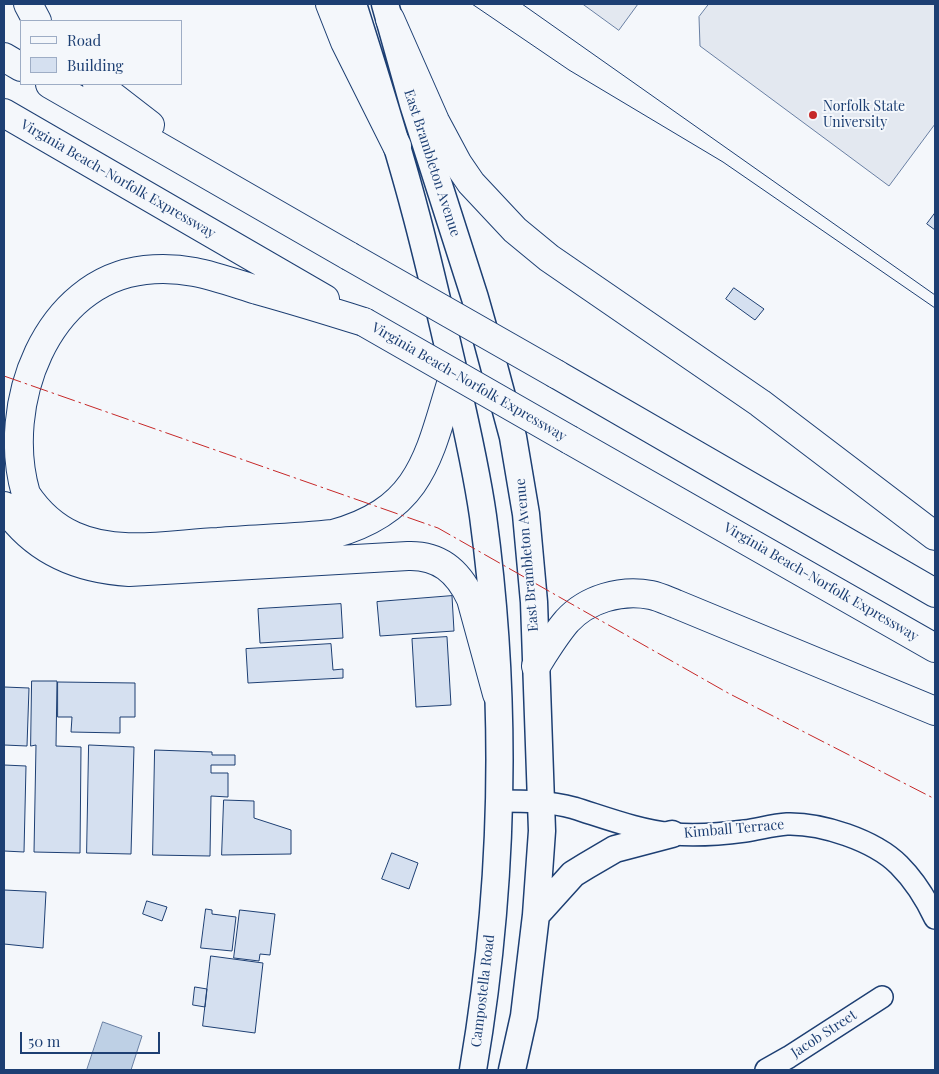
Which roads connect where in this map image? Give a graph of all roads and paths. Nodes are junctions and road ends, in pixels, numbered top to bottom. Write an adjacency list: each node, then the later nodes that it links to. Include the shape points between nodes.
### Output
1 (28, 4): 5 (highway)
2 (330, 4): 11 (highway)
3 (353, 4): 11 (main road, East Brambleton Avenue)
4 (387, 12): 16 (highway, via 435,121 458,164 485,200 515,230 549,258 760,403); 19 (main road, East Brambleton Avenue, via 412,104 475,298 513,436 527,523)
5 (37, 20)
6 (4, 57): 7 (highway)
7 (20, 66)
8 (52, 85): 12 (highway)
9 (98, 85): 12 (highway)
10 (4, 113): 13 (highway, Virginia Beach-Norfolk Expressway)
11 (397, 146): 14 (main road, East Brambleton Avenue, via 432,274)
12 (228, 186): 17 (highway, bridge)
13 (364, 322): 14 (highway, via 188,270 131,272 91,286 67,303 45,325 26,352 13,382 7,413 7,443 20,484 49,520 73,535 101,544 140,546 333,534 382,513 412,486 430,451); 18 (highway, Virginia Beach-Norfolk Expressway, bridge)
14 (454, 374): 20 (main road, East Brambleton Avenue, via 483,516)
15 (4, 506): 20 (highway, via 28,535 51,552 77,564 103,570 130,572 427,556 454,572 469,594)
16 (935, 536)
17 (935, 593)
18 (935, 648)
19 (536, 666): 21 (highway, via 561,628 578,611 600,599 644,594 676,604); 23 (main road, East Brambleton Avenue)
20 (497, 694): 22 (main road, East Brambleton Avenue)
21 (935, 711)
22 (499, 801): 23 (street, Kimball Terrace); 25 (main road, East Brambleton Avenue)
23 (541, 802): 24 (street, Kimball Terrace); 26 (main road, East Brambleton Avenue)
24 (672, 834): 26 (main road, via 615,849 586,866 573,874); 27 (street, Kimball Terrace, via 742,831 788,824 830,828 871,845 898,864 927,900)
25 (492, 911): 29 (main road, Campostella Road, via 483,1010)
26 (536, 915): 30 (main road, via 524,1016)
27 (935, 918)
28 (882, 997): 31 (street, Jacob Street)
29 (473, 1070)
30 (512, 1070)
31 (766, 1070)

